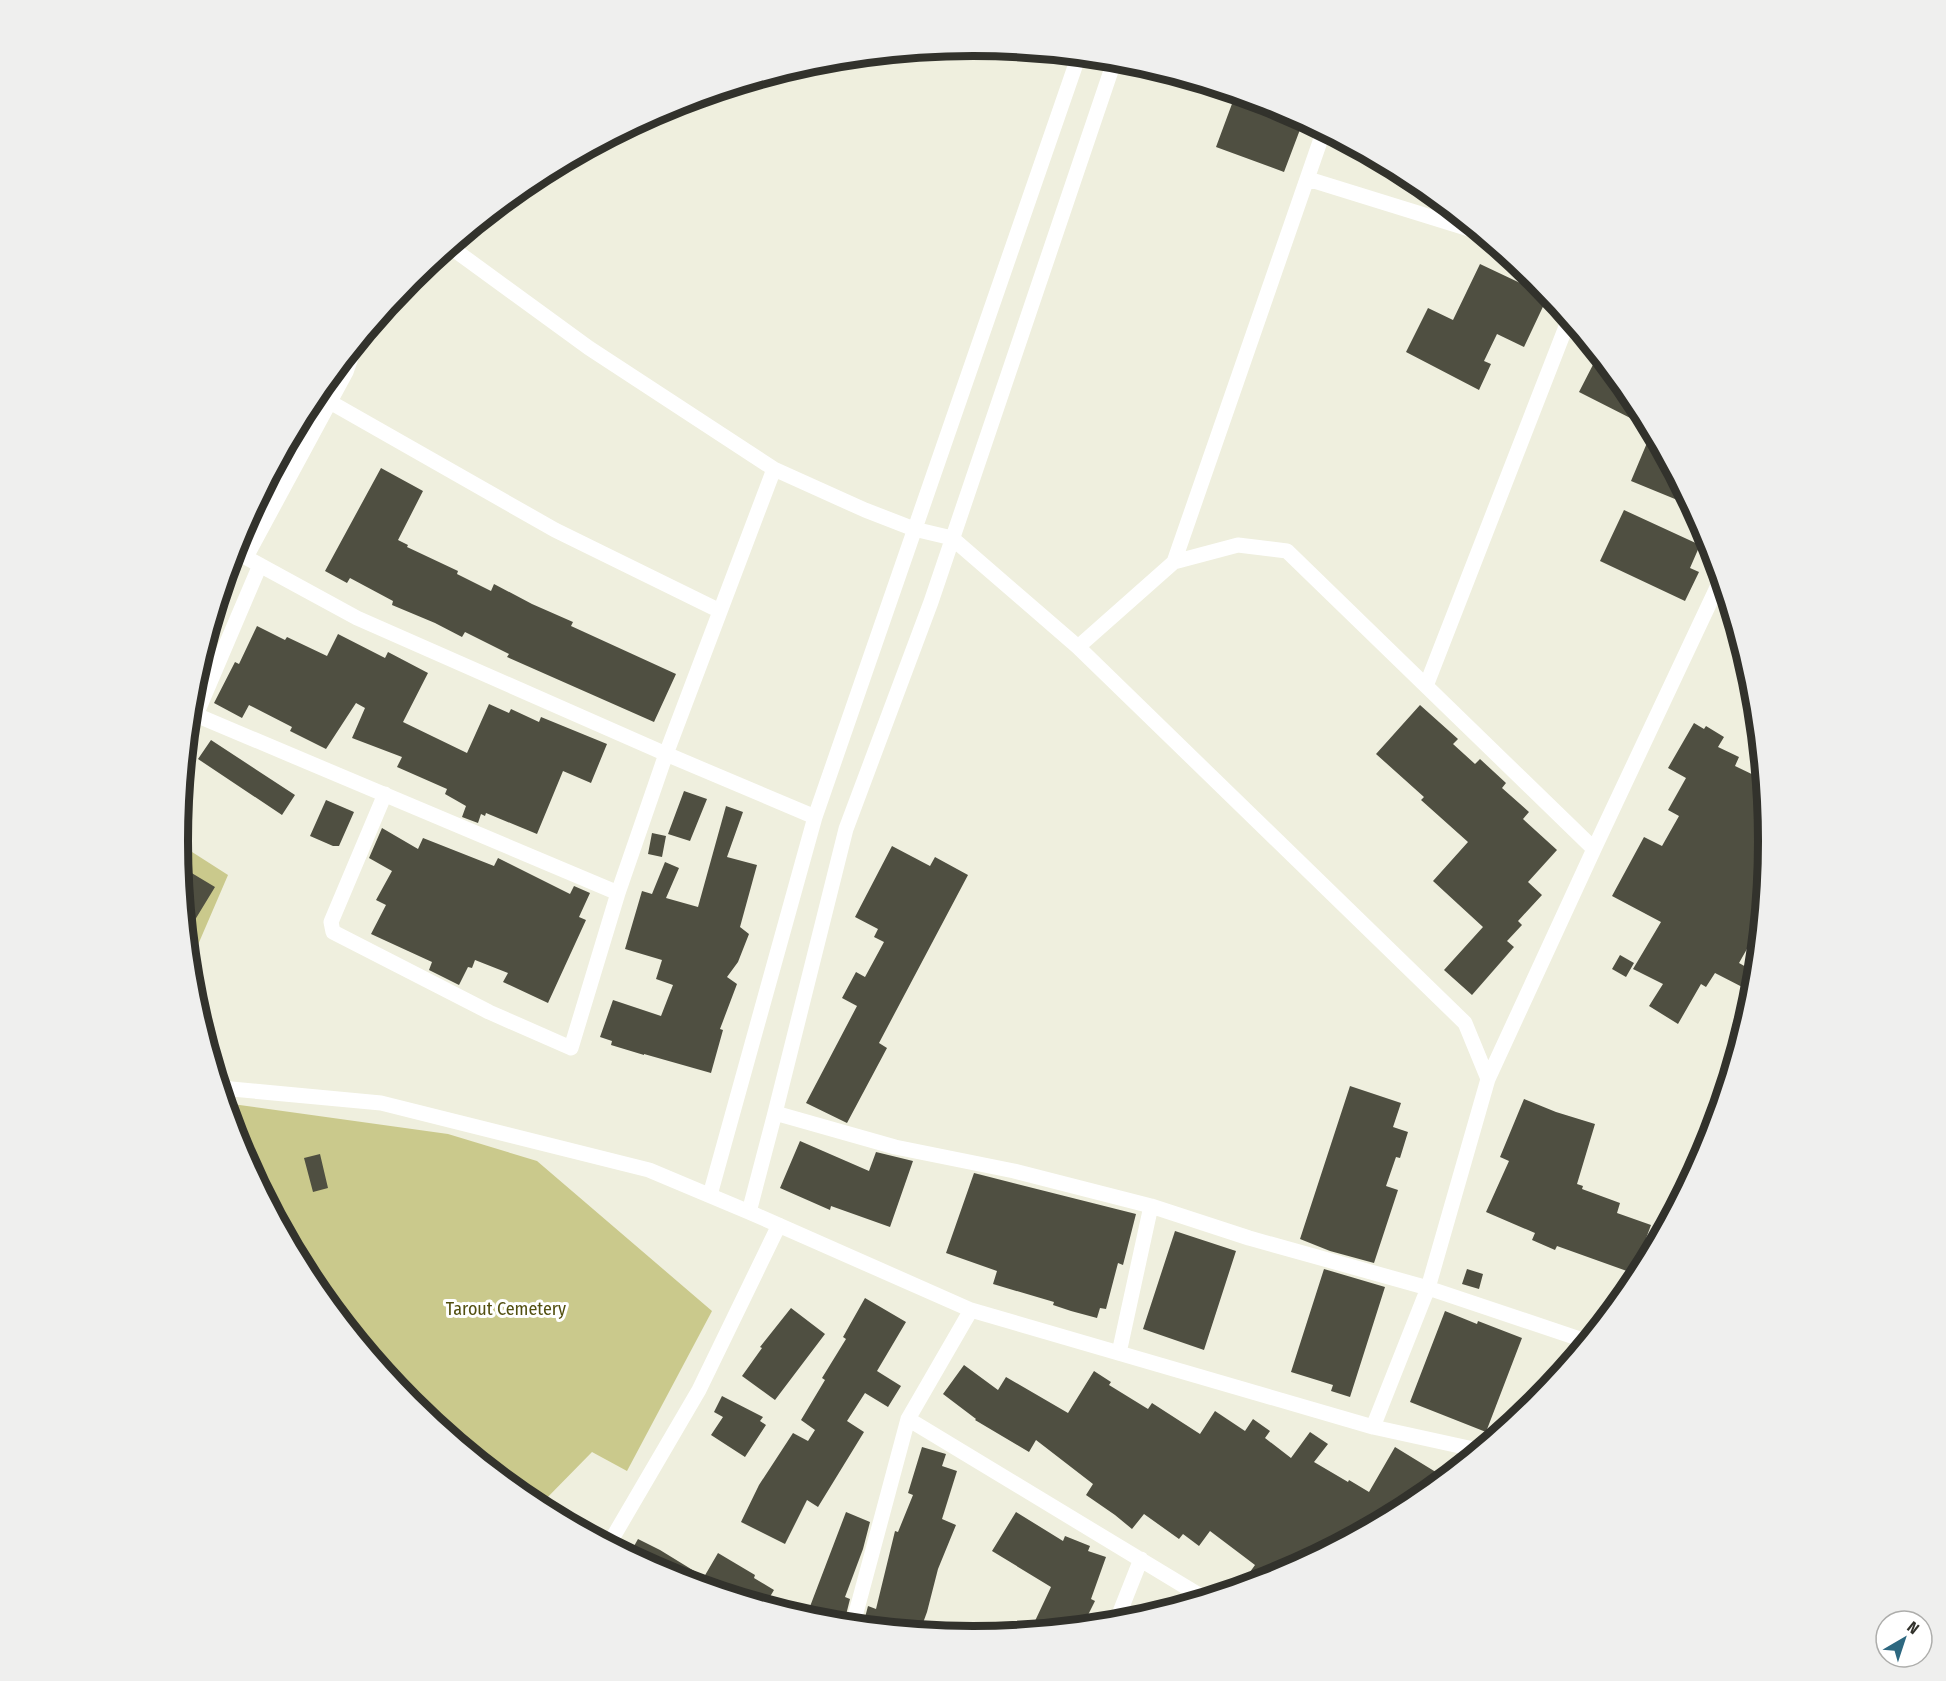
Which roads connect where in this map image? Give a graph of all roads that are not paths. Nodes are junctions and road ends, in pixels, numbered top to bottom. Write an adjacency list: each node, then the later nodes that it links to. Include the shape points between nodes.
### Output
1 (1077, 62): 11 (street)
2 (1112, 68): 12 (street)
3 (1322, 137): 4 (street)
4 (1308, 178): 5 (street); 15 (street)
5 (1462, 227)
6 (455, 250): 10 (street, via 589,348)
7 (1566, 326): 20 (street)
8 (348, 366): 9 (street)
9 (330, 402): 13 (street); 18 (street, via 555,530)
10 (774, 469): 11 (street); 18 (street)
11 (914, 529): 12 (street); 25 (street)
12 (952, 538): 19 (street); 30 (street, via 846,829)
13 (248, 541)
14 (242, 555): 16 (street)
15 (1174, 562): 19 (street); 20 (street, via 1238,545 1287,551)
16 (260, 565): 21 (street); 23 (street, via 357,618)
17 (1716, 589): 26 (street)
18 (720, 611): 23 (street)
19 (1078, 647): 28 (street, via 1465,1023)
20 (1426, 686): 26 (street)
21 (200, 705)
22 (198, 716): 24 (street)
23 (666, 754): 25 (street); 27 (street)
24 (385, 795): 27 (street); 27 (street, via 331,922 333,932 489,1012 572,1048)
25 (815, 817): 31 (street)
26 (1594, 849): 28 (street)
27 (618, 893)
28 (1488, 1079): 35 (street)
29 (229, 1089): 31 (street, via 381,1103 649,1170)
30 (776, 1113): 32 (street, via 895,1147 1014,1171); 33 (street)
31 (710, 1196): 33 (street)
32 (1151, 1206): 35 (street); 38 (street)
33 (748, 1212): 34 (street)
34 (779, 1225): 36 (street); 42 (street, via 699,1390)
35 (1428, 1288): 37 (street); 40 (street)
36 (971, 1310): 38 (street); 39 (street)
37 (1579, 1339)
38 (1119, 1353): 40 (street)
39 (908, 1419): 43 (street); 46 (street)
40 (1372, 1427): 41 (street)
41 (1470, 1448)
42 (613, 1538)
43 (1141, 1559): 44 (street); 45 (street)
44 (1196, 1593)
45 (1120, 1611)
46 (855, 1616)

